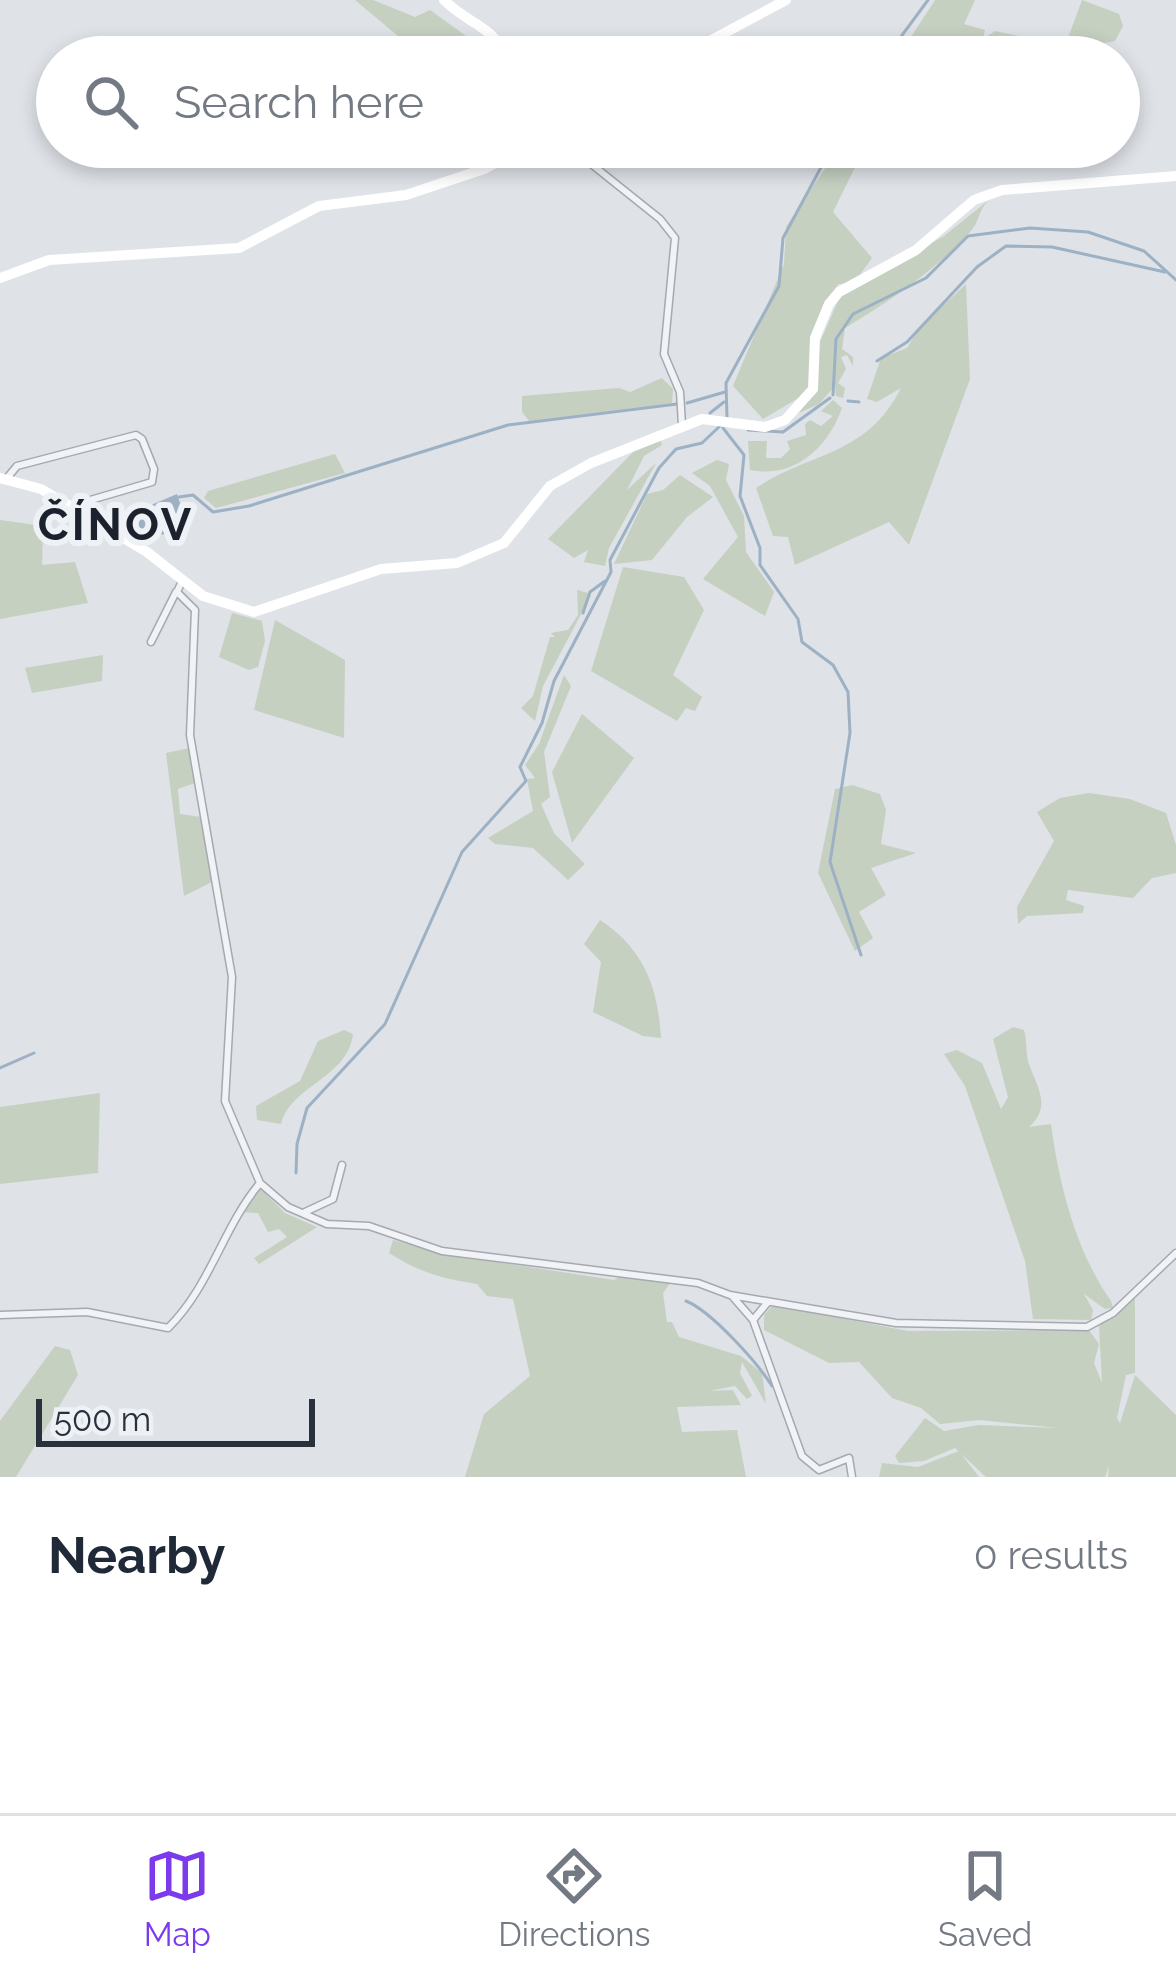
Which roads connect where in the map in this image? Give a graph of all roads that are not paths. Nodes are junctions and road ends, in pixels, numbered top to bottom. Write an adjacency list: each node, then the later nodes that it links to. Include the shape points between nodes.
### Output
1 (444, 0): 3 (street)
2 (786, 0): 4 (street)
3 (494, 36)
4 (719, 36)
5 (486, 168): 8 (street, via 406,195 319,206 238,248 55,259)
6 (596, 168): 9 (street, via 674,238 664,354)
7 (1176, 176): 9 (street, via 1002,190 974,200 916,250 839,292 818,323 816,381 796,412 773,426)
8 (0, 278)
9 (682, 424): 13 (street, via 565,475 512,535 470,560 381,569 261,613)
10 (3, 479): 11 (street); 11 (street, via 17,466 142,439 152,482)
11 (70, 506): 12 (street)
12 (180, 586): 13 (street); 14 (street); 15 (street)
13 (203, 596): 14 (street)
14 (195, 610): 17 (street, via 190,735 232,977 224,1101)
15 (151, 642)
16 (342, 1166): 18 (street, via 333,1198)
17 (260, 1183): 18 (street); 22 (street, via 168,1328 87,1312)
18 (302, 1213): 20 (street, via 442,1251 698,1283)
19 (1176, 1252): 21 (street, via 1113,1313 1080,1328 896,1323)
20 (730, 1295): 21 (street); 23 (street)
21 (767, 1302): 23 (street)
22 (0, 1315)
23 (753, 1320): 24 (street, via 802,1456 819,1470 849,1458)
24 (852, 1477)

